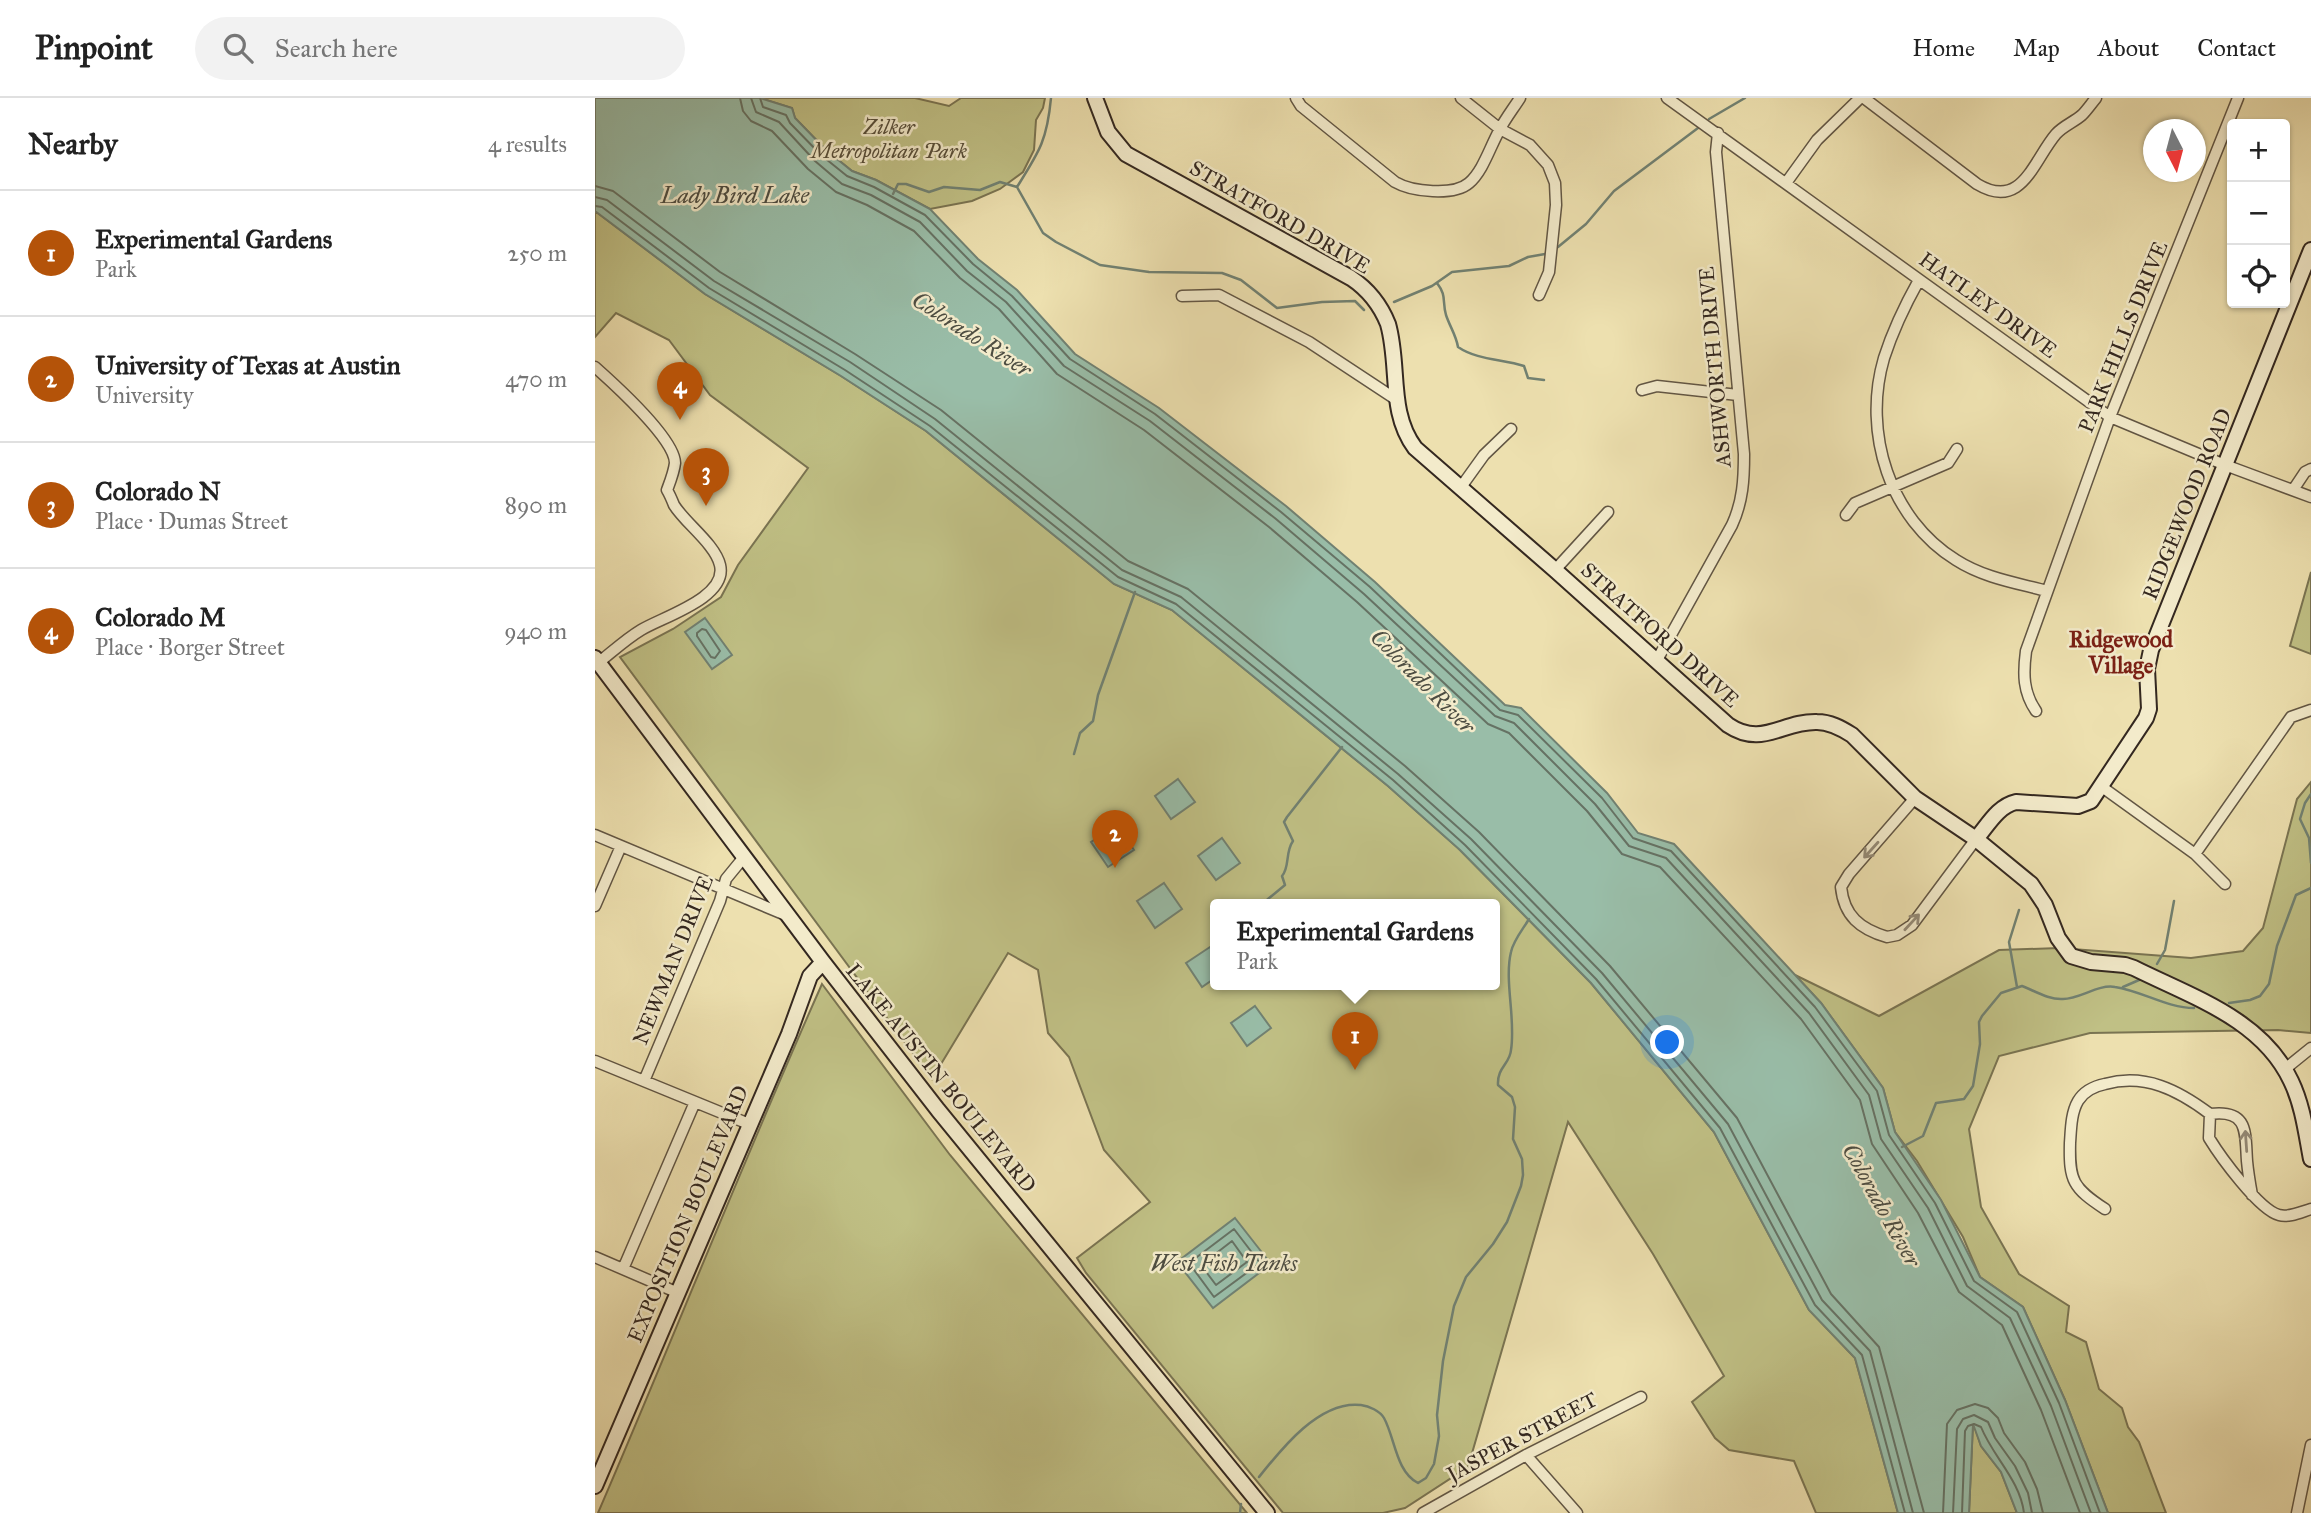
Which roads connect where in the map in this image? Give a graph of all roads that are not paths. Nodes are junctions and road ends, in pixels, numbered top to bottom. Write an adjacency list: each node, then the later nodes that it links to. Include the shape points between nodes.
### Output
1 (1095, 98): 19 (street, STRATFORD DRIVE, via 1101,120 1126,154 1368,291 1391,334)
2 (1296, 98): 9 (street, via 1395,182 1420,191 1468,185)
3 (1461, 98): 9 (street)
4 (1520, 98): 9 (street)
5 (1667, 98): 10 (street, HATLEY DRIVE)
6 (1862, 98): 7 (street, via 1977,184 1997,191 2013,190 2025,181 2060,130); 11 (street, via 1818,140)
7 (2096, 98)
8 (2238, 98): 20 (street, PARK HILLS DRIVE)
9 (1500, 129): 14 (street, via 1530,145 1548,165 1555,183 1549,272)
10 (1718, 133): 11 (street, HATLEY DRIVE); 18 (street, ASHWORTH DRIVE)
11 (1786, 183): 13 (street, HATLEY DRIVE)
12 (2311, 250): 23 (street, RIDGEWOOD ROAD)
13 (1919, 280): 20 (street, HATLEY DRIVE); 26 (street, via 1901,312 1878,388 1881,451)
14 (1539, 295)
15 (1182, 296): 19 (street, via 1219,295 1309,342)
16 (595, 367): 34 (street, via 641,411 672,452 675,463 667,490 720,566 720,578 712,590 642,629)
17 (1642, 390): 18 (street, via 1657,386)
18 (1738, 395): 33 (street, ASHWORTH DRIVE, via 1744,454 1741,506)
19 (1397, 400): 25 (street, STRATFORD DRIVE, via 1407,437 1415,448)
20 (2110, 417): 23 (street, HATLEY DRIVE); 32 (street, PARK HILLS DRIVE)
21 (1511, 429): 25 (street)
22 (1957, 449): 26 (street, via 1948,463)
23 (2225, 465): 27 (street, HATLEY DRIVE); 37 (street, RIDGEWOOD ROAD, via 2151,650 2146,718)
24 (2311, 469): 27 (street)
25 (1461, 487): 31 (street, STRATFORD DRIVE)
26 (1892, 487): 30 (street, via 1855,503); 32 (street, via 1933,545 1988,576)
27 (2293, 490): 28 (street, HATLEY DRIVE)
28 (2311, 496)
29 (1608, 512): 31 (street)
30 (1846, 515)
31 (1555, 570): 33 (street, STRATFORD DRIVE)
32 (2047, 591): 36 (street, PARK HILLS DRIVE, via 2024,667 2025,692)
33 (1657, 660): 38 (street, STRATFORD DRIVE, via 1745,734 1815,722 1841,728)
34 (597, 661): 43 (street, LAKE AUSTIN BOULEVARD)
35 (2311, 710): 42 (street, via 2291,717)
36 (2036, 711)
37 (2102, 787): 40 (street, RIDGEWOOD ROAD, via 2091,801 2078,806 2009,804); 42 (street)
38 (1915, 798): 40 (street, STRATFORD DRIVE); 40 (street, one-way to 40, via 1841,887 1853,921 1887,937 1905,930)
39 (595, 835): 41 (street)
40 (1976, 839): 51 (street, STRATFORD DRIVE, via 2031,884 2071,956 2134,968 2235,1019 2264,1040)
41 (621, 846): 45 (street); 46 (street)
42 (2195, 854): 44 (street)
43 (744, 857): 45 (street, NEWMAN DRIVE); 47 (street, LAKE AUSTIN BOULEVARD)
44 (2225, 884)
45 (724, 888): 47 (street); 52 (street, NEWMAN DRIVE)
46 (595, 906)
47 (790, 917): 48 (street, LAKE AUSTIN BOULEVARD)
48 (823, 962): 55 (street, EXPOSITION BOULEVARD, via 810,976); 67 (street, LAKE AUSTIN BOULEVARD, via 938,1111)
49 (2311, 1048): 51 (street)
50 (595, 1061): 52 (street)
51 (2285, 1069): 56 (street, STRATFORD DRIVE, via 2298,1097)
52 (644, 1082): 53 (street)
53 (695, 1102): 55 (street); 61 (street)
54 (2210, 1114): 57 (street, via 2209,1138); 57 (street, one-way to 54, via 2243,1123 2232,1115); 58 (street, via 2187,1096 2137,1079 2094,1087 2079,1100 2071,1123 2070,1172 2082,1194)
55 (749, 1124): 62 (street, EXPOSITION BOULEVARD)
56 (2311, 1159)
57 (2252, 1195): 59 (street, via 2276,1215)
58 (2105, 1209)
59 (2311, 1209)
60 (595, 1257): 61 (street)
61 (623, 1269): 62 (street)
62 (676, 1292): 66 (street, EXPOSITION BOULEVARD)
63 (1641, 1397): 65 (street, JASPER STREET)
64 (2311, 1446): 70 (street)
65 (1526, 1455): 68 (street, JASPER STREET); 69 (street)
66 (595, 1486)
67 (1268, 1513)
68 (1423, 1513)
69 (1577, 1513)
70 (2297, 1513)

